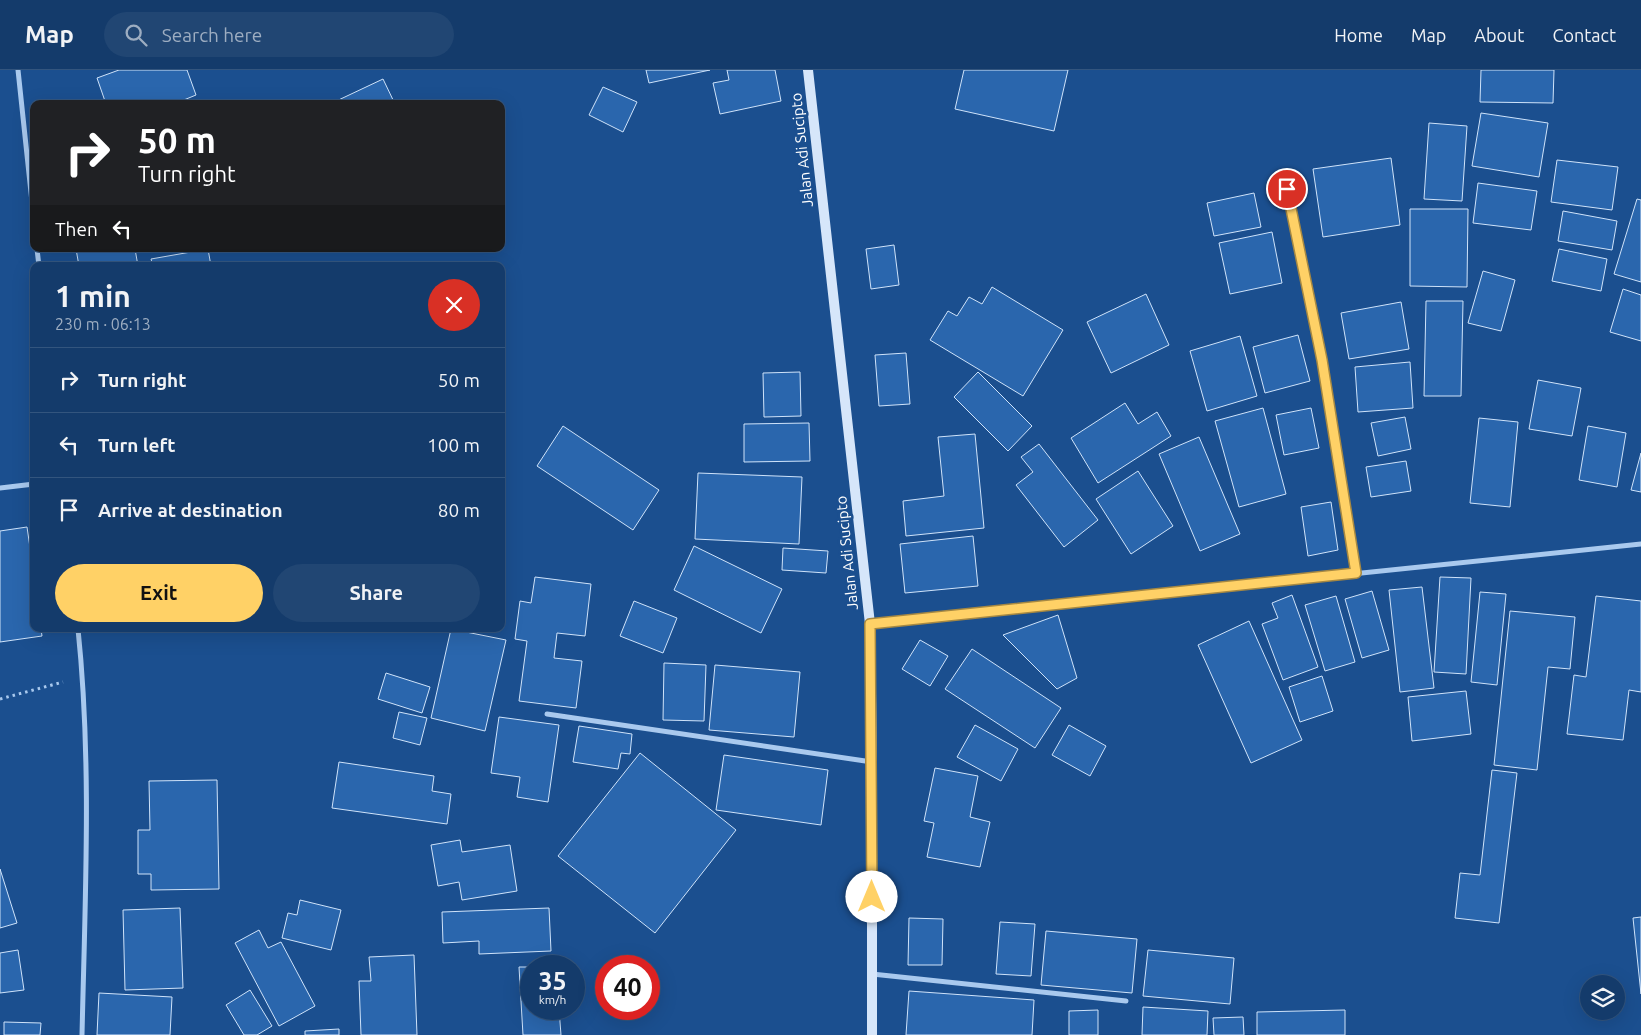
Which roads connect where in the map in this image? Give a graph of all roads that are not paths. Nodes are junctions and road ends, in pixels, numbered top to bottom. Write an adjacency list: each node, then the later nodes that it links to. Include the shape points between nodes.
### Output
1 (18, 70): 3 (street)
2 (808, 70): 9 (street, Jalan Adi Sucipto)
3 (30, 182)
4 (1287, 189): 8 (street, via 1322,360)
5 (30, 484): 6 (street)
6 (0, 488)
7 (1641, 544): 8 (street)
8 (1356, 573): 9 (street)
9 (870, 624): 12 (street, Jalan Adi Sucipto)
10 (78, 632): 15 (street, via 83,677 86,846)
11 (547, 714): 12 (street)
12 (872, 762): 13 (street, Jalan Adi Sucipto)
13 (872, 974): 14 (street); 16 (street, Jalan Adi Sucipto)
14 (1126, 1001)
15 (82, 1035)
16 (872, 1035)

